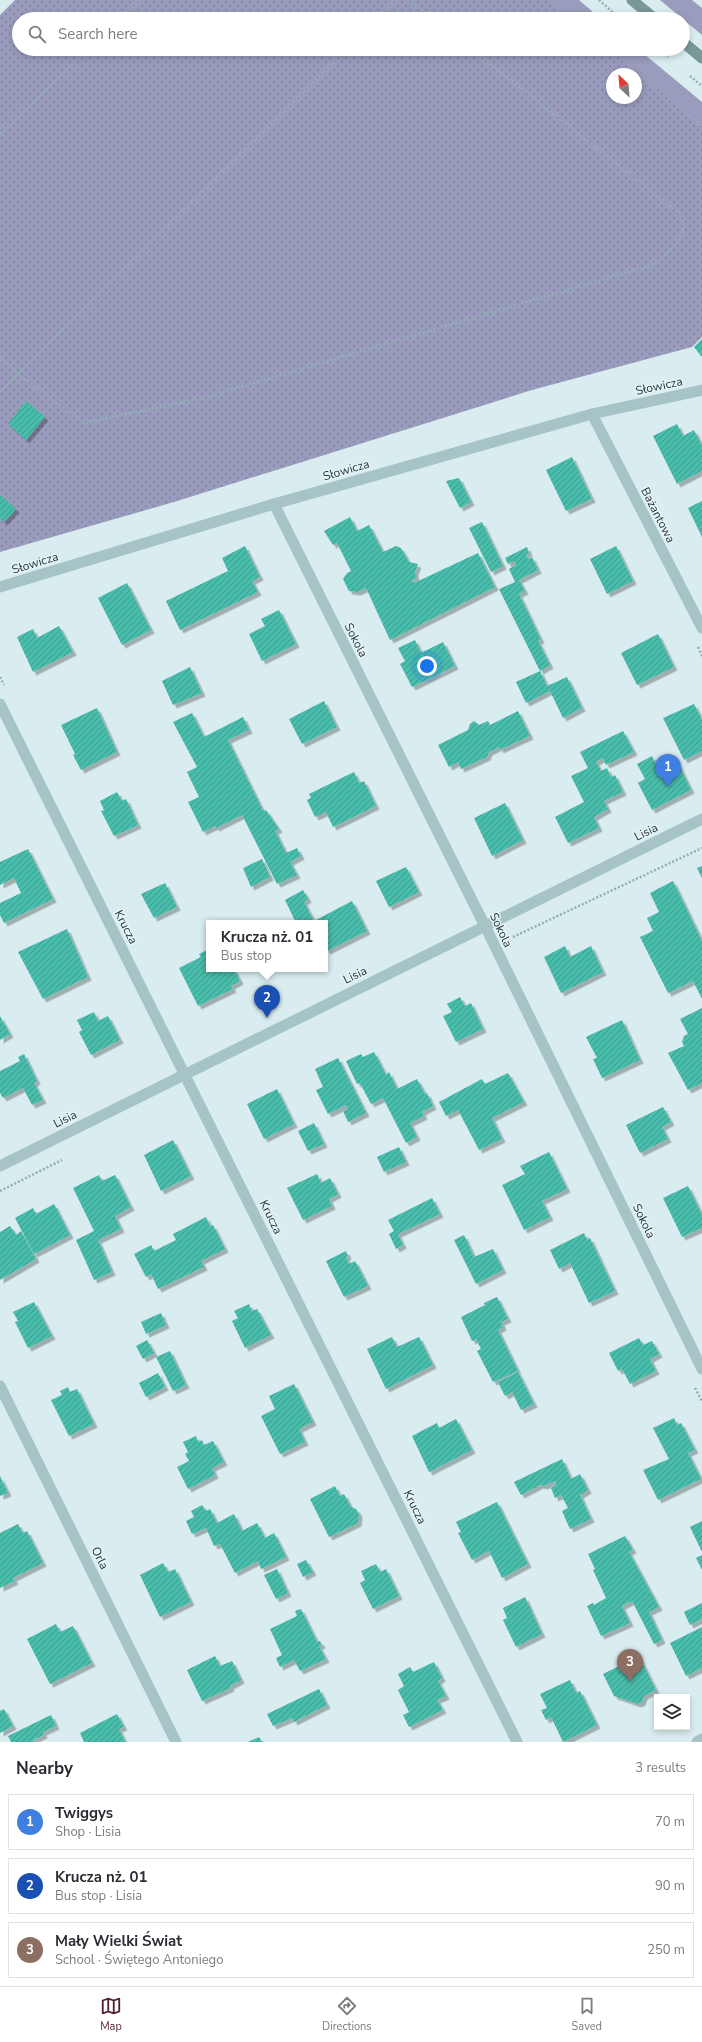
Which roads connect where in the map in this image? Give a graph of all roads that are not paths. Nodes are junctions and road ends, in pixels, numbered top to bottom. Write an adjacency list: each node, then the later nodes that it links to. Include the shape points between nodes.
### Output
1 (632, 0): 2 (main road)
2 (647, 12)
3 (690, 48): 4 (main road)
4 (702, 58)
5 (702, 390): 6 (street, Słowicza)
6 (592, 414): 7 (street, Słowicza); 9 (street, Bażantowa)
7 (274, 504): 8 (street, Słowicza); 12 (street, Sokola)
8 (0, 587)
9 (702, 628)
10 (0, 704): 13 (street, Krucza)
11 (702, 819): 12 (street, Lisia)
12 (485, 926): 13 (street, Lisia); 15 (street, Sokola)
13 (185, 1074): 14 (street, Lisia); 19 (street, Krucza)
14 (0, 1166)
15 (702, 1369)
16 (0, 1386): 18 (street, Orla)
17 (702, 1740): 20 (street)
18 (176, 1742)
19 (517, 1742)
20 (697, 1742)

